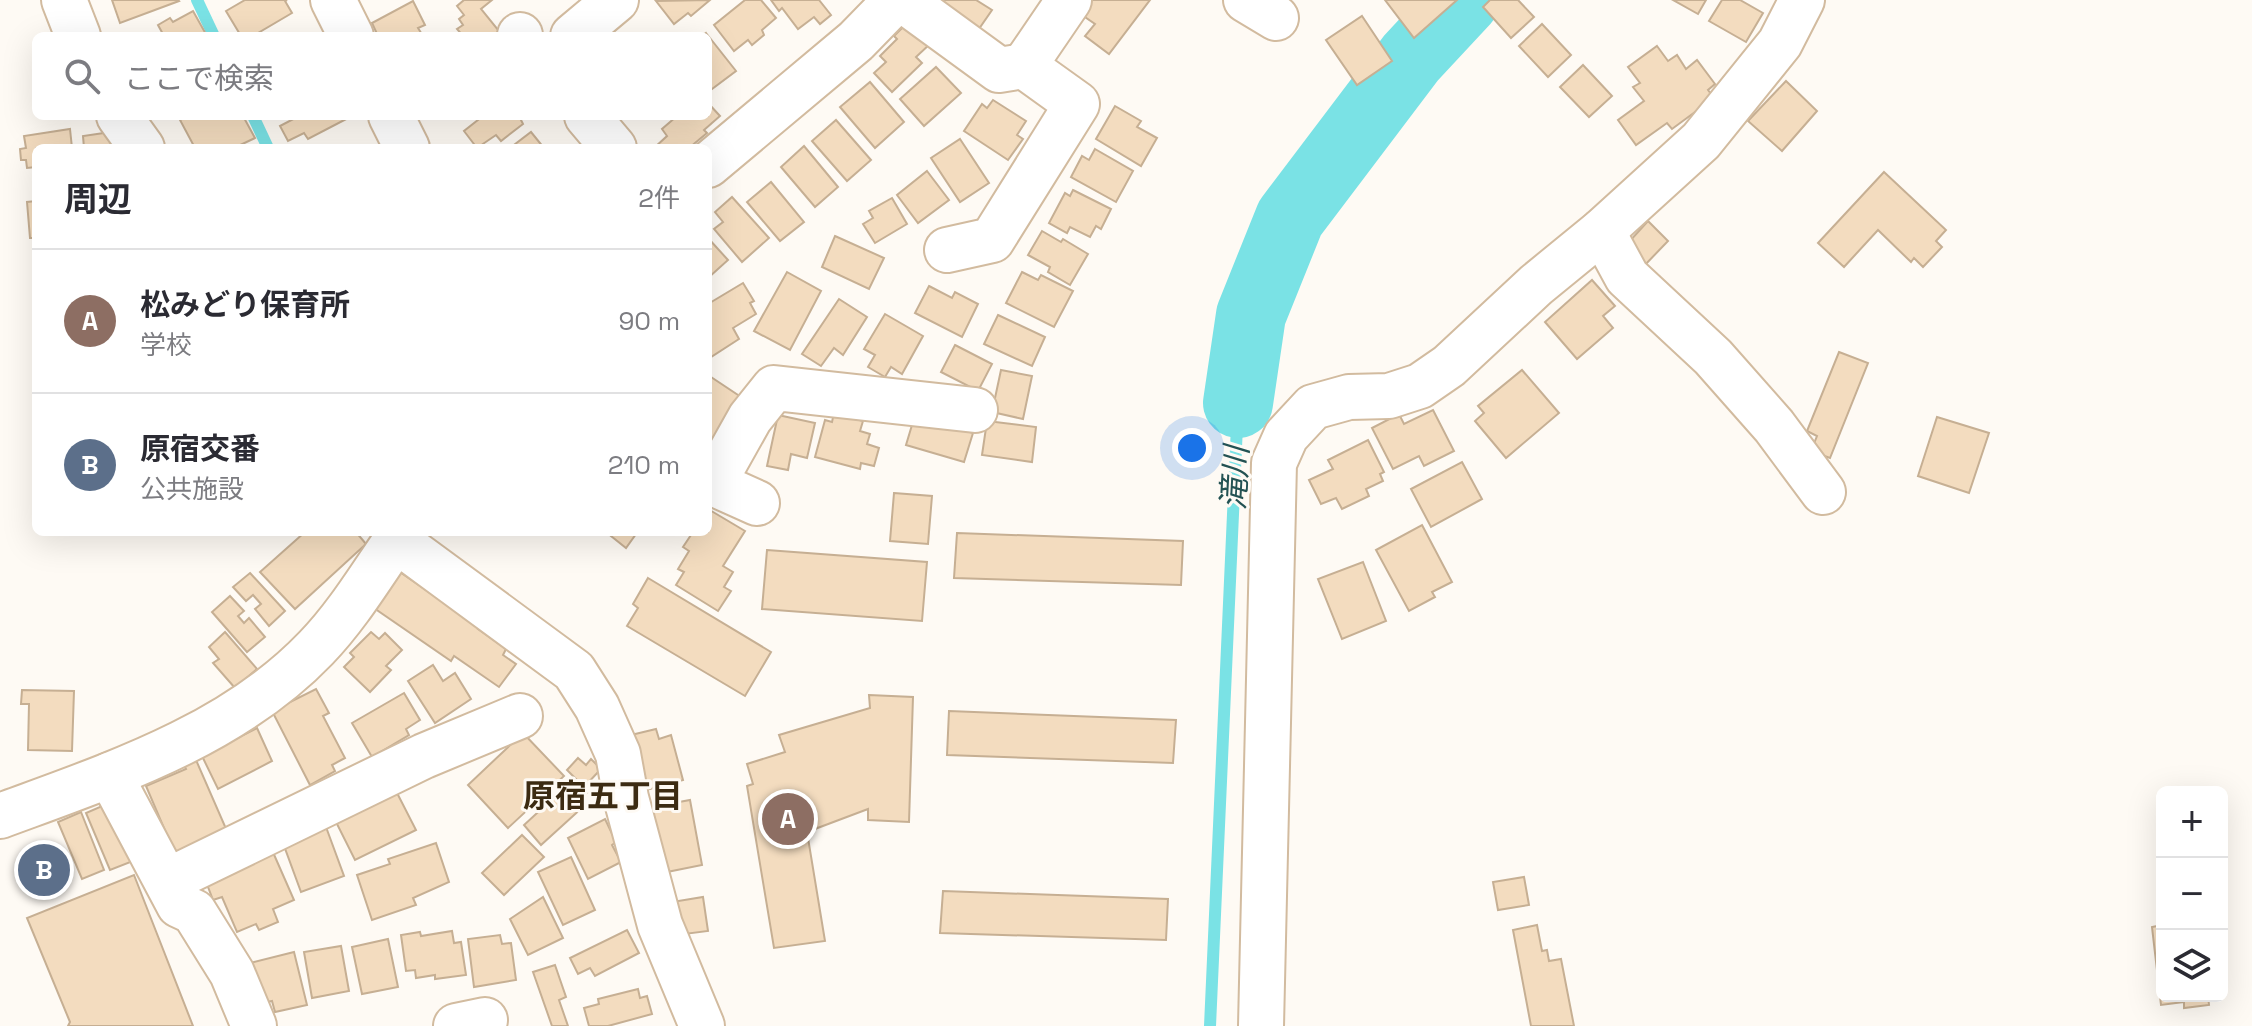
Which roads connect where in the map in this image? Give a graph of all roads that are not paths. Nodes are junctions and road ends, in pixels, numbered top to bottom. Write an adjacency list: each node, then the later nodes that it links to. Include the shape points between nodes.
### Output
1 (64, 0): 8 (street)
2 (333, 0): 9 (street)
3 (896, 0): 18 (street, via 856,41)
4 (903, 0): 11 (street, via 999,70)
5 (1069, 0): 11 (street)
6 (1802, 0): 19 (street, via 1780,43 1701,141)
7 (619, 10): 10 (street)
8 (76, 32)
9 (349, 32)
10 (580, 32)
11 (1024, 66): 20 (street, via 1077,104 992,240)
12 (122, 120): 15 (street)
13 (393, 120): 16 (street)
14 (590, 120): 17 (street)
15 (139, 144)
16 (405, 144)
17 (611, 144)
18 (712, 162)
19 (1602, 231): 24 (street, via 1627,277 1713,357); 33 (street, via 1420,386 1313,407 1286,436 1274,463)
20 (947, 250)
21 (975, 410): 22 (street, via 774,388)
22 (712, 479)
23 (712, 483): 25 (street)
24 (1823, 492)
25 (757, 503)
26 (397, 536): 28 (street, via 318,647 279,683 185,743); 32 (street, via 574,671 597,707 618,754 660,925)
27 (520, 716): 30 (street, via 424,756)
28 (110, 775): 29 (street); 30 (street)
29 (0, 816)
30 (167, 881): 31 (street, via 179,905 194,912 232,973)
31 (254, 1026)
32 (702, 1026)
33 (1261, 1026)

